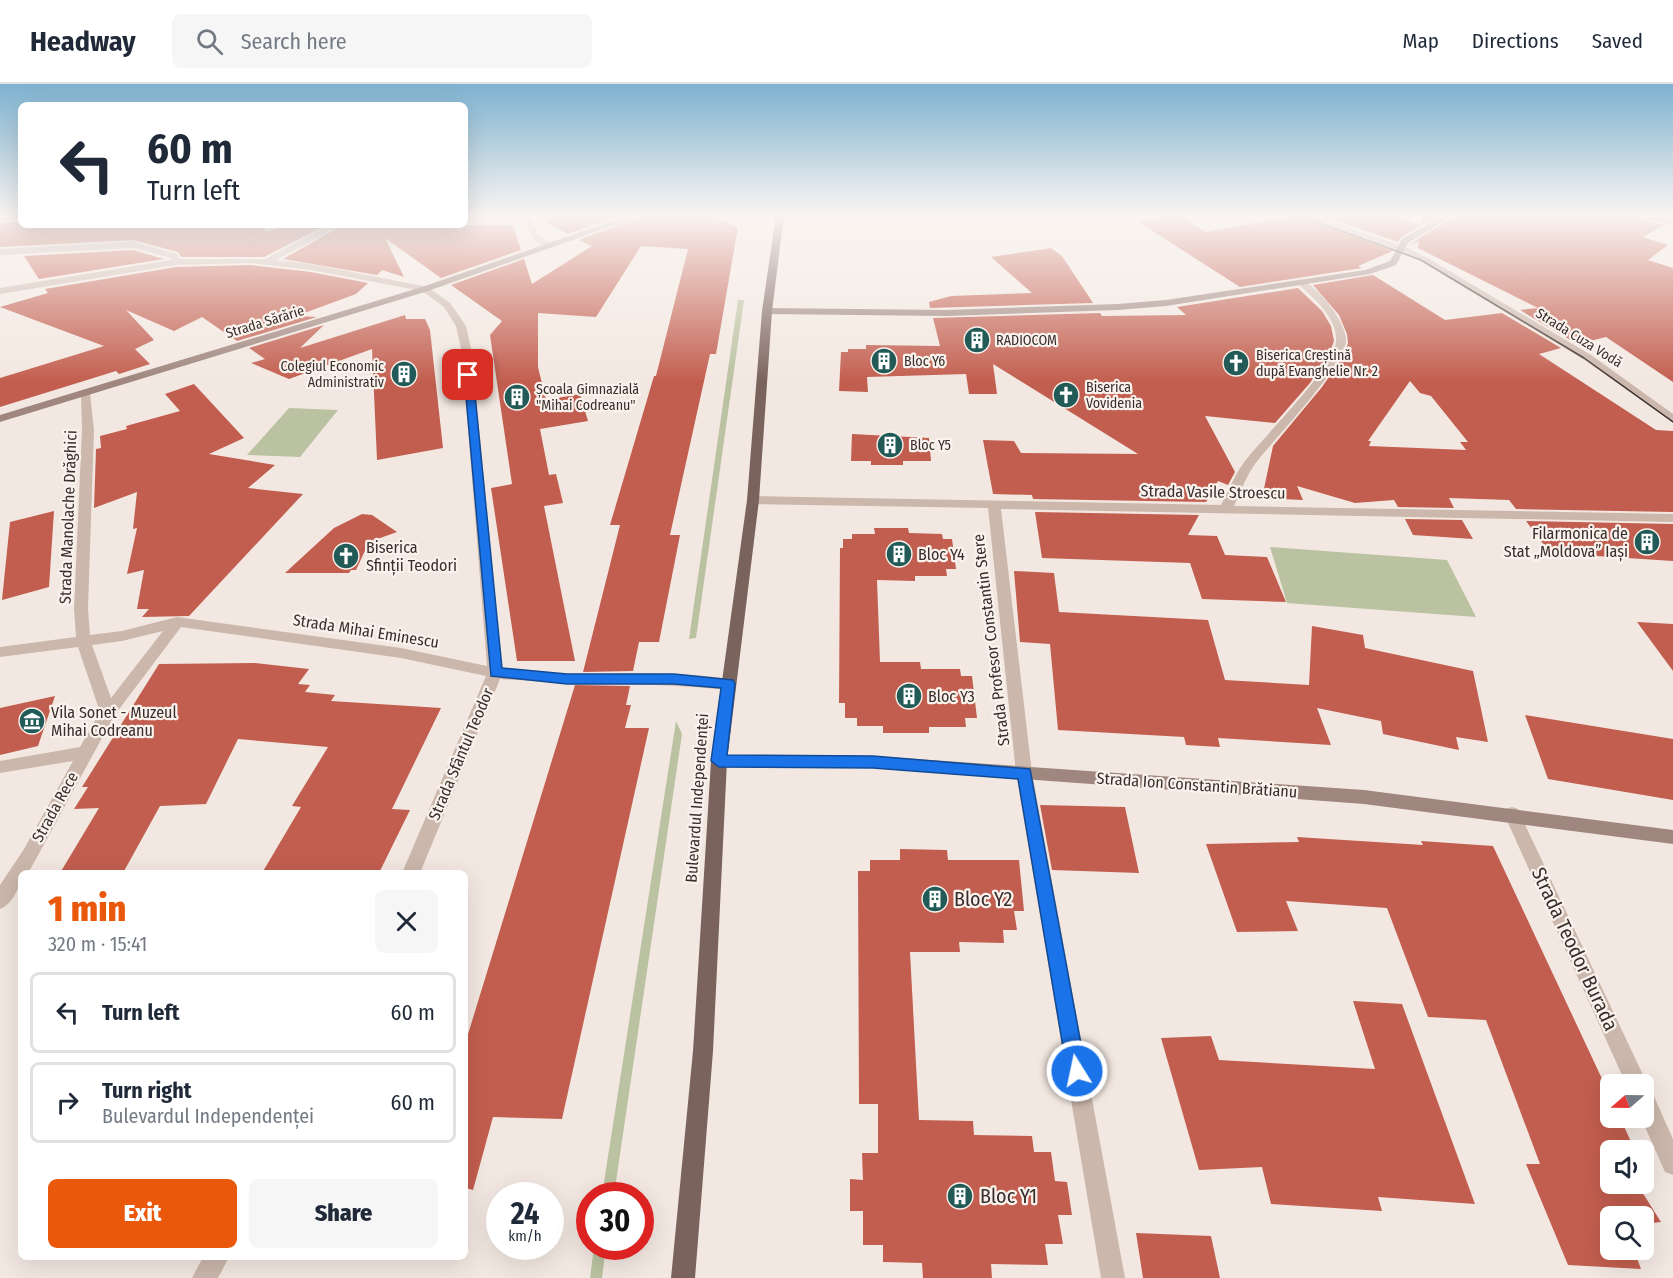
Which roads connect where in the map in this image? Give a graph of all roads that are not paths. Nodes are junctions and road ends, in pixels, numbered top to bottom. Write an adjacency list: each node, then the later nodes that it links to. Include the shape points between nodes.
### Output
1 (123, 271): 9 (street)
2 (330, 271): 8 (street)
3 (477, 271): 8 (street, Strada Sărărie)
4 (772, 271): 10 (main road, Bulevardul Independenței)
5 (1371, 271): 7 (street)
6 (1439, 271): 12 (street, Strada Cuza Vodă, via 1587,357)
7 (1302, 283): 10 (street, via 1117,307 947,313); 16 (street, via 1320,297 1341,333 1341,345 1248,466)
8 (424, 289): 11 (street, Strada Sărărie); 21 (street, Strada Sfântul Teodor, via 447,305 461,326 467,353)
9 (0, 291)
10 (767, 311): 14 (main road, Bulevardul Independenței)
11 (85, 394): 13 (street, Strada Sărărie); 19 (street, Strada Manolache Drăghici, via 88,430)
12 (1673, 418)
13 (0, 419)
14 (753, 500): 15 (street, Strada Vasile Stroescu); 22 (main road, Bulevardul Independenței)
15 (993, 504): 16 (street, Strada Vasile Stroescu); 27 (street, Strada Profesor Constantin Stere)
16 (1226, 509): 17 (street, Strada Vasile Stroescu)
17 (1673, 518)
18 (177, 622): 19 (street, Strada Mihai Eminescu, via 122,636); 21 (street, Strada Mihai Eminescu, via 401,652); 23 (street, Strada Rece)
19 (83, 640): 20 (street, Strada Mihai Eminescu); 23 (street)
20 (0, 652)
21 (495, 673): 22 (street, Strada Mihai Eminescu); 31 (street, Strada Sfântul Teodor)
22 (728, 684): 25 (main road, Bulevardul Independenței)
23 (108, 712): 24 (street, Strada Rece)
24 (85, 753): 26 (street); 30 (street, Strada Rece)
25 (719, 761): 27 (street, Strada Ion Constantin Brătianu, via 873,762); 39 (main road, Bulevardul Independenței, via 703,1051)
26 (0, 767)
27 (1024, 773): 28 (street, Strada Ion Constantin Brătianu, via 1364,796); 40 (street, Strada Profesor Constantin Stere)
28 (1512, 814): 29 (street, Strada Ion Constantin Brătianu); 34 (street, Strada Teodor Burada)
29 (1673, 837)
30 (20, 870)
31 (412, 870)
32 (18, 873): 33 (street, Strada Rece)
33 (0, 901)
34 (1632, 1074)
35 (1654, 1122): 36 (street)
36 (1673, 1164)
37 (215, 1260): 38 (street)
38 (204, 1278)
39 (682, 1278)
40 (1113, 1278)

